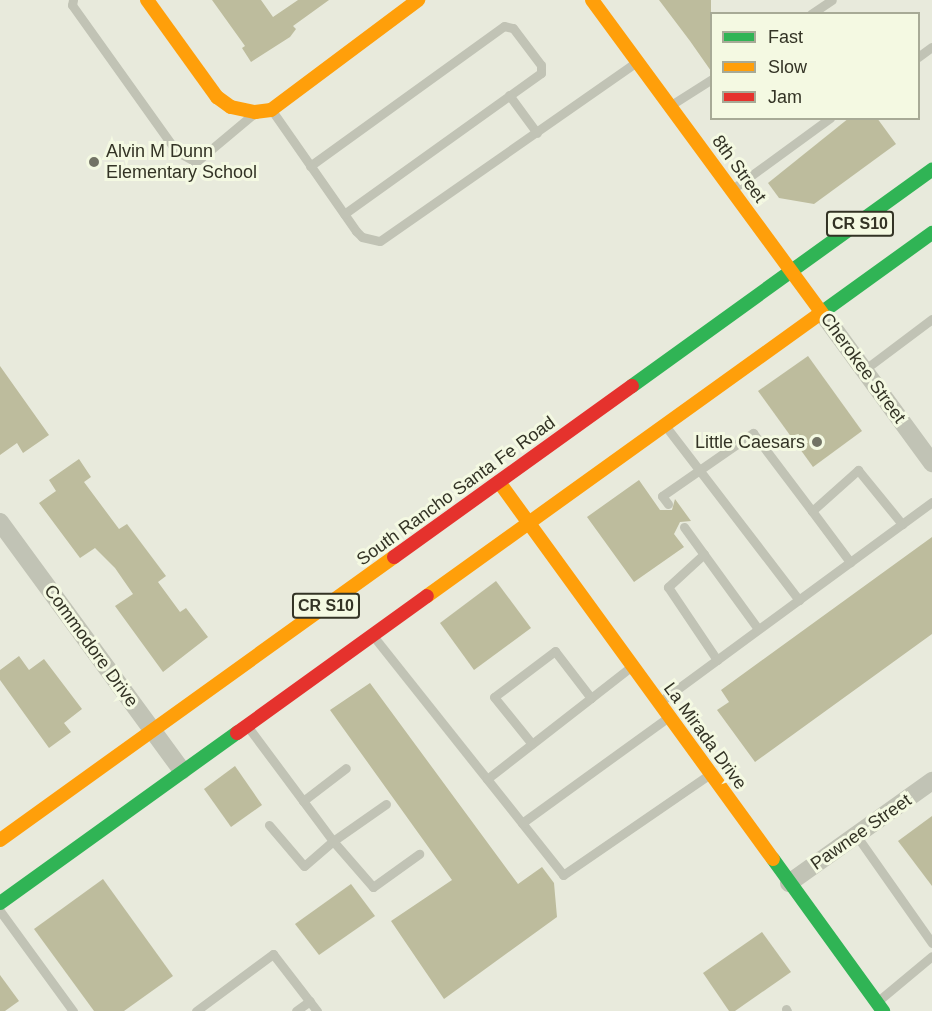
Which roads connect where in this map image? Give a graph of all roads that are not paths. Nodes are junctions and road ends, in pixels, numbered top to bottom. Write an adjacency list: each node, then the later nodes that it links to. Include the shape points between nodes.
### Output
1 (73, 0): 12 (lane, via 72,5 176,151 196,162)
2 (147, 0): 12 (main road, via 217,97 231,107)
3 (418, 0): 11 (main road)
4 (592, 0): 7 (main road, 8th Street)
5 (832, 0): 6 (lane)
6 (814, 12)
7 (637, 61): 10 (main road, 8th Street); 14 (lane)
8 (710, 80): 10 (lane)
9 (509, 95): 14 (lane); 15 (lane, via 542,69 509,25); 18 (lane)
10 (670, 106): 17 (main road, 8th Street)
11 (271, 110): 12 (main road); 15 (lane)
12 (255, 112)
13 (827, 120): 17 (lane)
14 (537, 132): 18 (lane, via 388,238 380,241 362,237)
15 (310, 166): 18 (lane)
16 (932, 170): 20 (main road, South Rancho Santa Fe Road / CR S10)
17 (732, 189): 20 (main road, 8th Street)
18 (344, 214)
19 (932, 233): 21 (main road, CR S10)
20 (793, 273): 21 (main road, Cherokee Street); 27 (main road, South Rancho Santa Fe Road / CR S10)
21 (823, 314): 23 (street, Cherokee Street); 24 (main road, CR S10)
22 (932, 319): 23 (lane)
23 (864, 370): 25 (street, Cherokee Street)
24 (665, 426): 26 (lane); 32 (main road, CR S10)
25 (932, 463)
26 (701, 472): 29 (lane, via 662,496); 30 (lane, via 753,433); 37 (lane)
27 (499, 482): 32 (main road, La Mirada Drive); 46 (main road, South Rancho Santa Fe Road / CR S10)
28 (932, 502): 33 (lane)
29 (668, 504)
30 (812, 511): 33 (lane, via 858,470); 36 (lane)
31 (0, 522): 46 (street, Commodore Drive)
32 (528, 523): 39 (main road, CR S10); 41 (main road, La Mirada Drive)
33 (902, 524): 36 (lane)
34 (684, 527): 35 (lane)
35 (704, 554): 38 (lane); 40 (lane, via 668,587)
36 (850, 562): 37 (lane)
37 (799, 600): 38 (lane)
38 (758, 629): 40 (lane)
39 (372, 635): 45 (main road, CR S10); 51 (lane)
40 (717, 660): 43 (lane)
41 (632, 666): 42 (lane); 43 (main road, La Mirada Drive)
42 (591, 698): 47 (lane); 47 (lane, via 555,651 494,697)
43 (659, 703): 44 (main road, La Mirada Drive)
44 (669, 717): 50 (main road, La Mirada Drive); 55 (lane)
45 (247, 725): 49 (main road, CR S10); 53 (lane)
46 (153, 729): 49 (street, Commodore Drive); 58 (main road, South Rancho Santa Fe Road / CR S10)
47 (532, 744): 51 (lane)
48 (346, 768): 53 (lane)
49 (182, 771): 62 (main road, CR S10)
50 (710, 773): 55 (lane, via 564,874); 61 (main road, La Mirada Drive)
51 (487, 779): 55 (lane)
52 (932, 781): 57 (street, Pawnee Street)
53 (303, 801): 59 (lane)
54 (386, 804): 59 (lane)
55 (522, 823)
56 (269, 825): 59 (lane, via 304,866)
57 (856, 835): 61 (street, Pawnee Street); 64 (lane)
58 (0, 840)
59 (333, 841): 60 (lane, via 372,887)
60 (419, 854)
61 (789, 883): 67 (main road, La Mirada Drive)
62 (0, 903)
63 (0, 911): 68 (lane)
64 (932, 943)
65 (932, 956): 67 (lane)
66 (310, 1001): 69 (lane, via 273,954); 70 (lane); 71 (lane)
67 (880, 1007)
68 (73, 1011)
69 (196, 1011)
70 (296, 1011)
71 (317, 1011)

